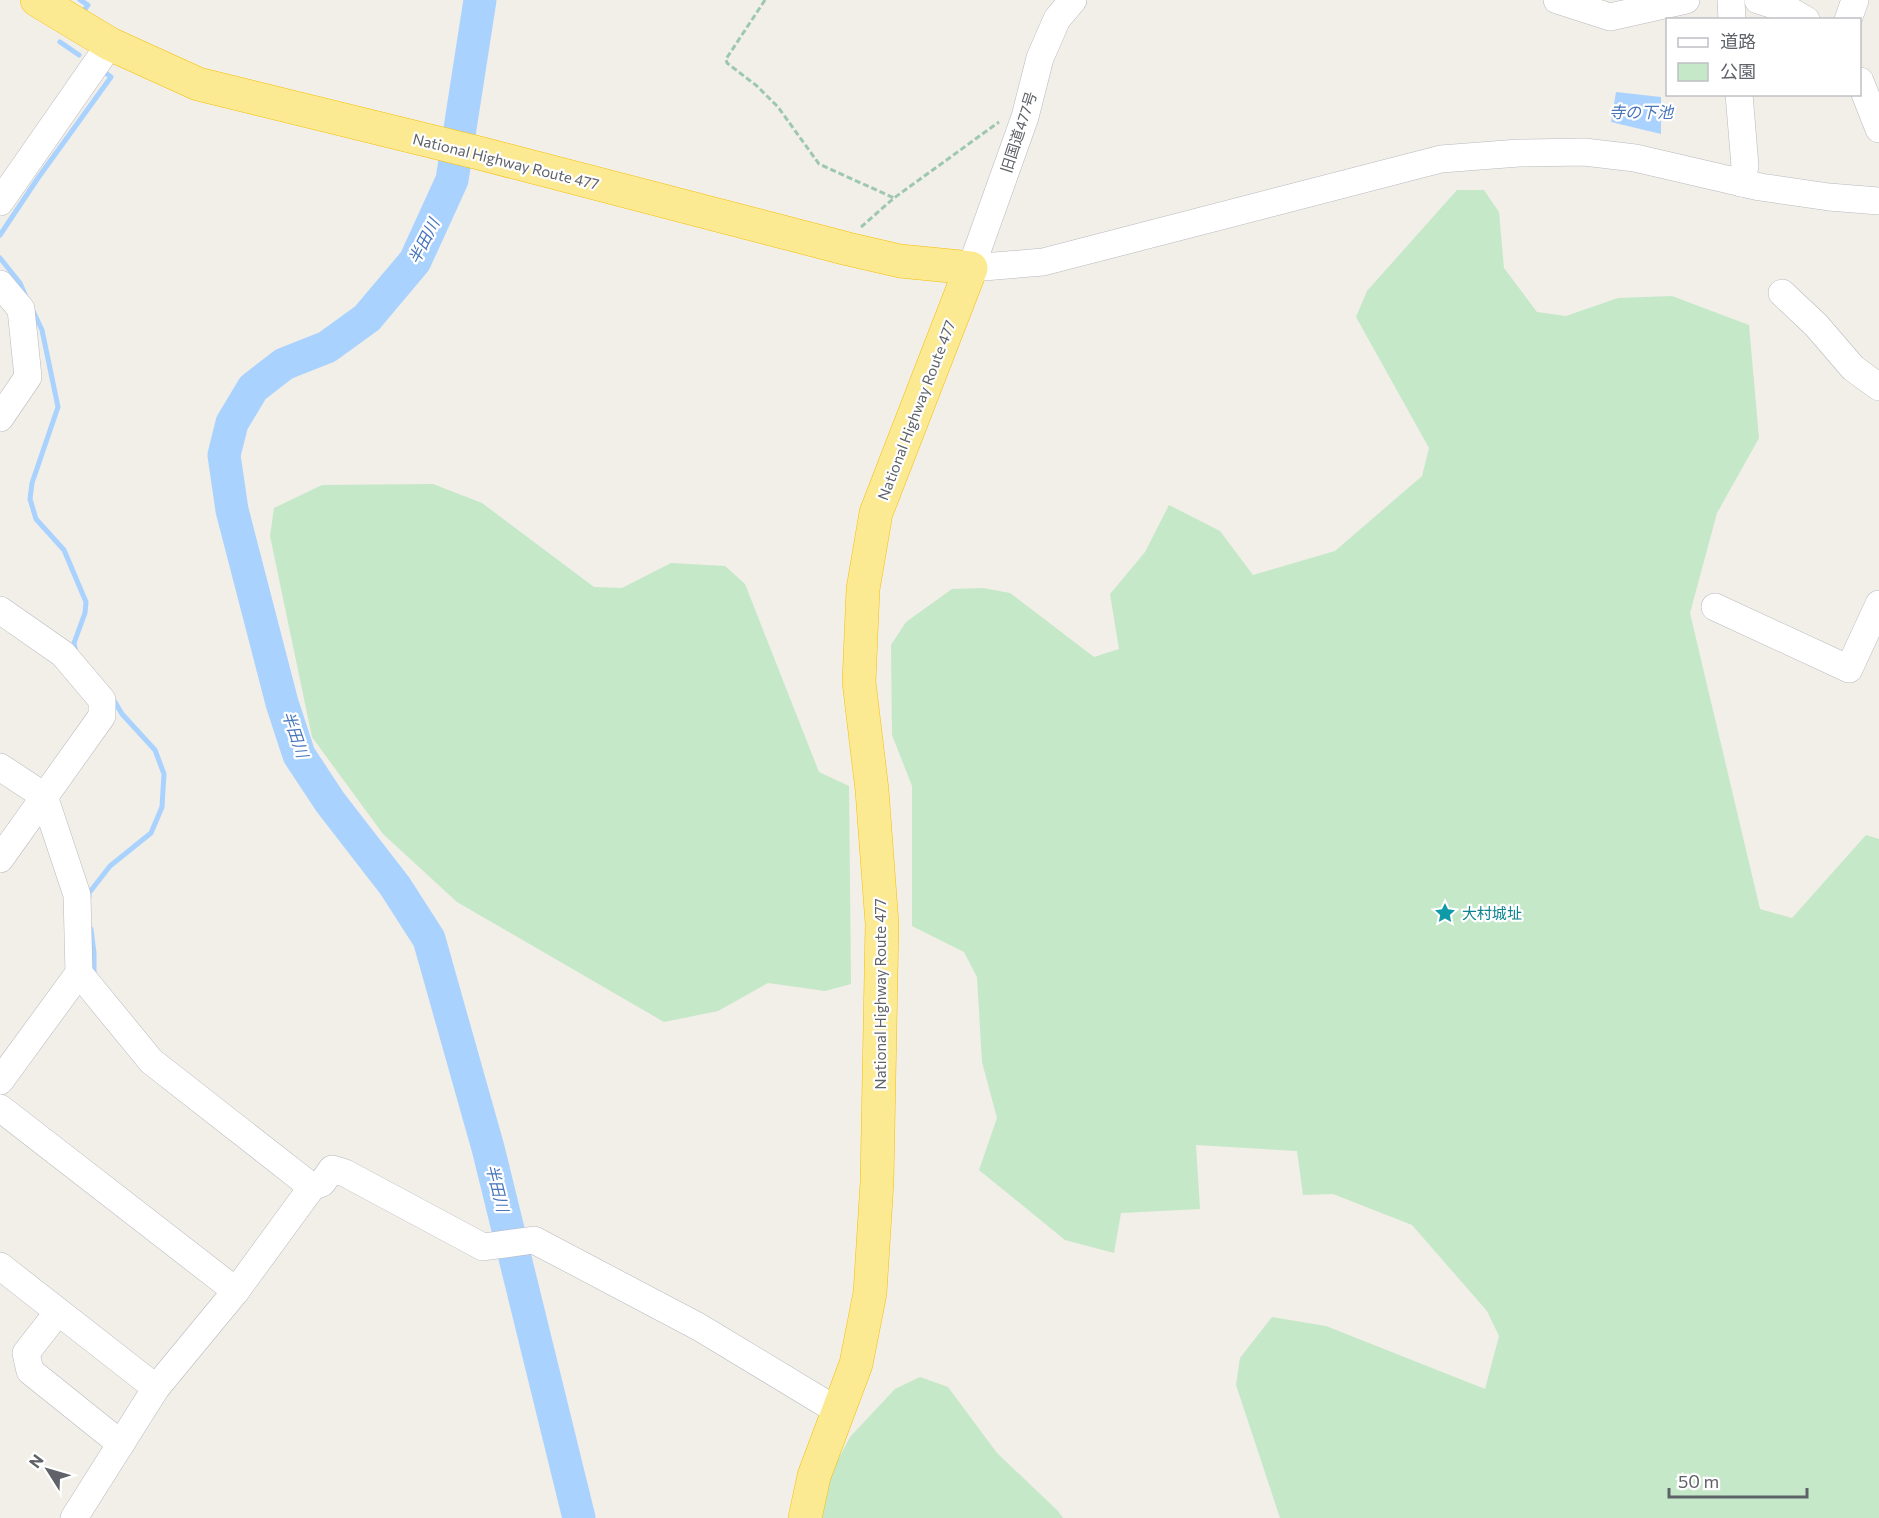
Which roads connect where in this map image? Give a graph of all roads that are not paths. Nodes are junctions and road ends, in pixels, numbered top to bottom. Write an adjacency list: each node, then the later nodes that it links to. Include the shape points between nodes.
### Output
1 (37, 0): 11 (highway, National Highway Route 477)
2 (1073, 0): 18 (street, 旧国道477号, via 1057,19 1040,58 1025,117)
3 (1557, 0): 4 (street, via 1611,16)
4 (1686, 0)
5 (1731, 0): 8 (street)
6 (1758, 0): 9 (street)
7 (1855, 0): 10 (street)
8 (1732, 18)
9 (1803, 18)
10 (1849, 18)
11 (110, 44): 17 (street); 18 (highway, National Highway Route 477, via 198,84 848,249 900,261)
12 (1861, 83): 14 (street)
13 (1739, 96): 15 (street, via 1745,166)
14 (1877, 116)
15 (1742, 183): 16 (street); 18 (street, via 1635,158 1584,152 1441,159 1043,262)
16 (1879, 201)
17 (0, 202)
18 (971, 268): 37 (highway, National Highway Route 477, via 876,513 863,589 859,682 882,924 877,1182 870,1293 856,1364)
19 (0, 284): 22 (street, via 21,309 28,377)
20 (1782, 294): 21 (street, via 1816,325 1853,369)
21 (1879, 387)
22 (0, 418)
23 (1879, 604): 24 (street, via 1849,669)
24 (1715, 607)
25 (0, 610): 27 (street, via 63,654 102,700 102,716)
26 (0, 767): 27 (street)
27 (44, 796): 28 (street); 29 (street, via 77,895)
28 (0, 859)
29 (79, 973): 30 (street); 32 (street, via 151,1061)
30 (0, 1081)
31 (0, 1108): 34 (street)
32 (312, 1187): 34 (street); 37 (street, via 322,1183 332,1169 483,1247 534,1240 699,1327)
33 (0, 1266): 35 (street)
34 (236, 1291): 36 (street)
35 (58, 1312): 36 (street); 38 (street, via 26,1353 30,1371)
36 (156, 1388): 38 (street)
37 (838, 1411): 40 (highway, National Highway Route 477, via 814,1476)
38 (121, 1444): 39 (street)
39 (74, 1518)
40 (805, 1518)

